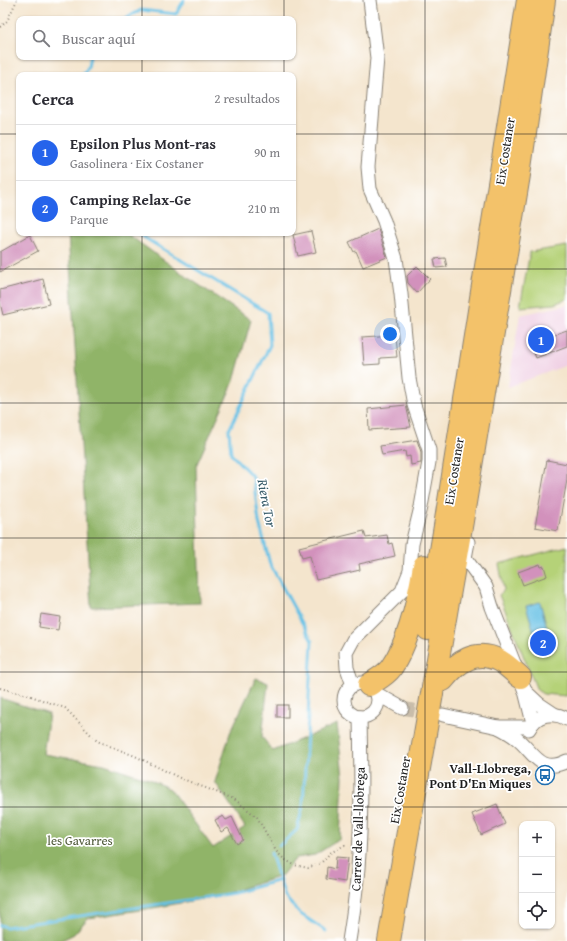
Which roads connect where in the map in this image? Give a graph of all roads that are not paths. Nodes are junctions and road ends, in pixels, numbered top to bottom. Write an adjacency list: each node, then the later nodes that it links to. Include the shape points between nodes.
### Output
1 (370, 0): 9 (street, via 377,58 368,167 370,189 396,259 409,378 414,405 429,450 429,462 412,544 410,571 402,592 353,640 346,653 347,668)
2 (516, 0): 9 (highway, via 503,94 422,580 413,616 390,669)
3 (528, 0): 21 (highway, Eix Costaner, via 448,512)
4 (544, 0): 19 (highway, via 464,513)
5 (554, 0): 6 (street, via 527,190)
6 (466, 558): 7 (highway); 8 (street, via 486,587)
7 (443, 680): 8 (highway, via 462,661 481,656 500,661); 19 (highway, via 426,772)
8 (522, 684): 11 (street, via 539,704); 15 (street)
9 (366, 688): 10 (street, via 378,705); 10 (street, via 402,708); 13 (street, via 348,689 345,693 344,705 349,713)
10 (375, 711): 13 (street)
11 (554, 714): 14 (street); 15 (street, via 542,716)
12 (443, 715): 16 (street)
13 (360, 717): 20 (street, Carrer de Vall-llobrega, via 360,847)
14 (567, 719)
15 (531, 725): 16 (street); 17 (street, via 526,740)
16 (498, 727): 17 (street)
17 (529, 750): 18 (street, via 534,758 547,765)
18 (567, 761)
19 (403, 857): 22 (highway)
20 (349, 941)
21 (374, 941)
22 (389, 941)

